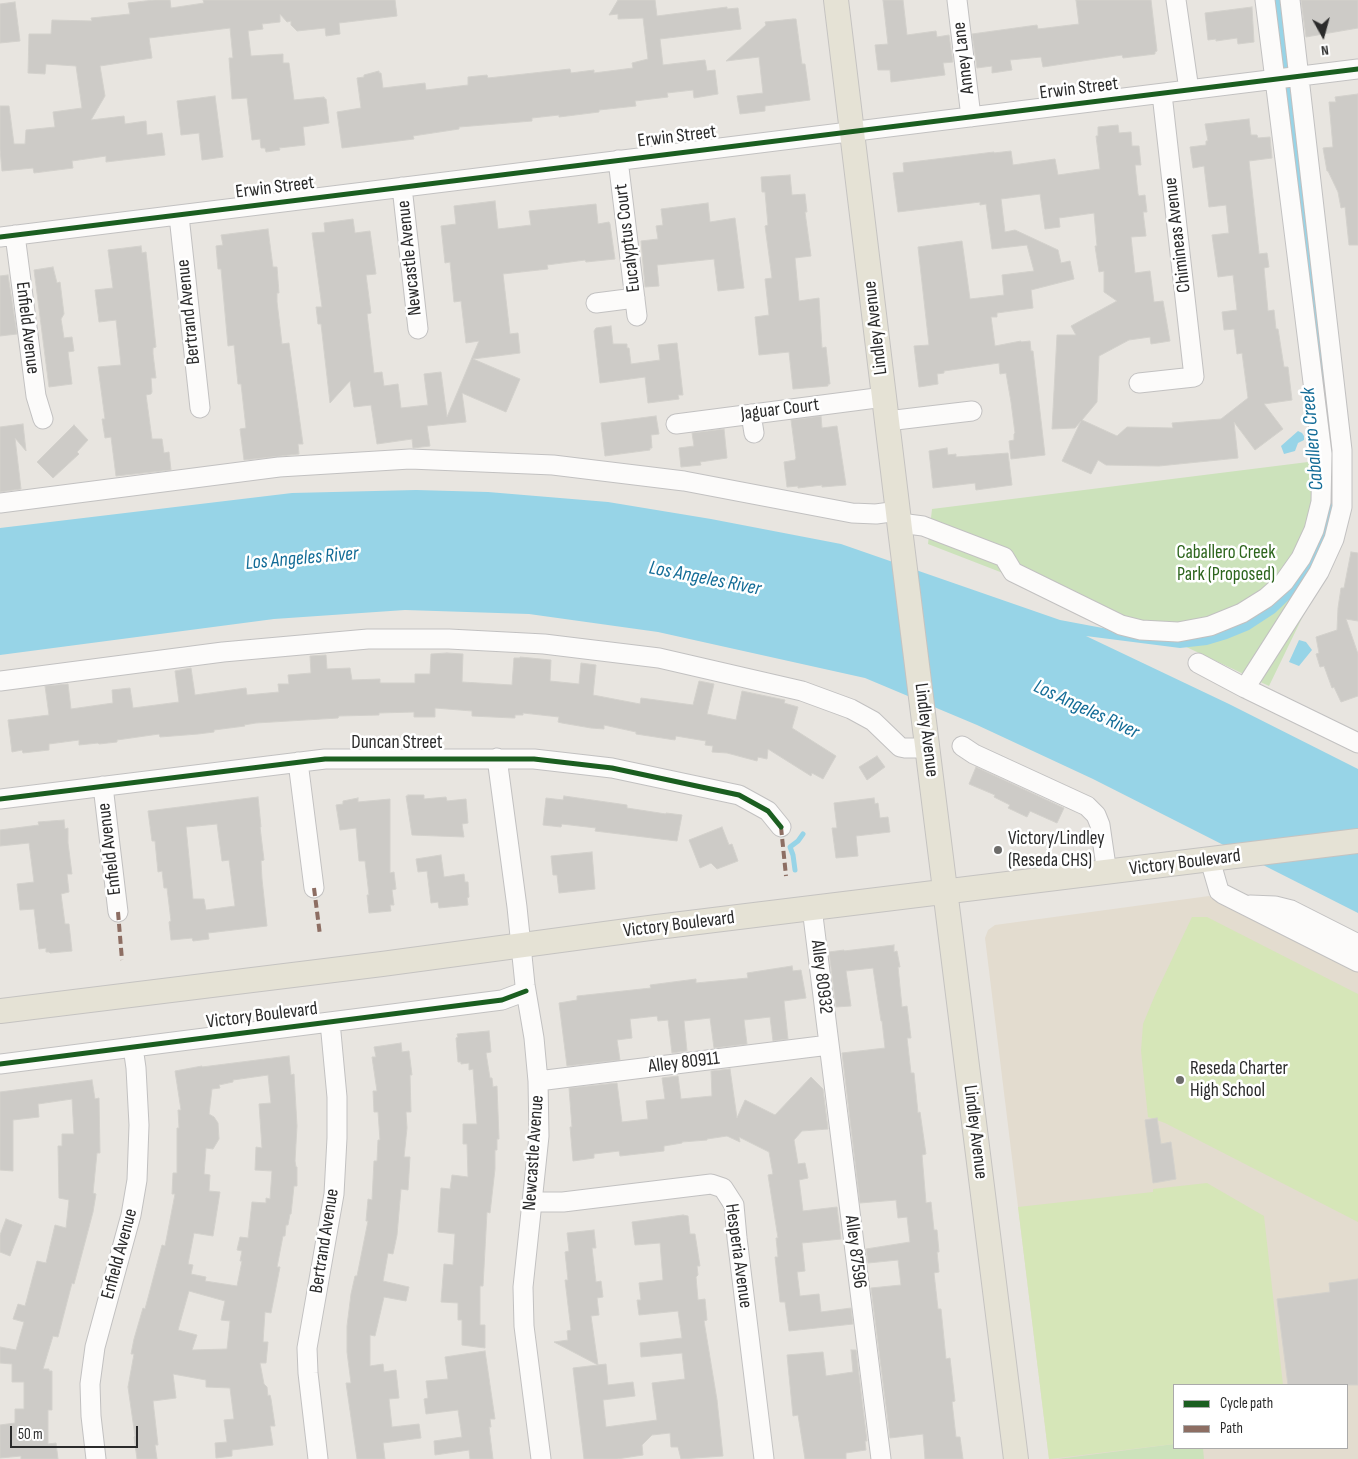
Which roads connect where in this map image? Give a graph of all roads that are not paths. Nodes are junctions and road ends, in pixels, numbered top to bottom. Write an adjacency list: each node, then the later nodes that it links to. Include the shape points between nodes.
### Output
1 (836, 0): 11 (main road, Lindley Avenue)
2 (957, 0): 10 (street, Anney Lane)
3 (1176, 0): 8 (street)
4 (1265, 0): 7 (street)
5 (1290, 0): 7 (street)
6 (1358, 69): 7 (street, Erwin Street)
7 (1287, 78): 8 (street, Erwin Street); 26 (street, via 1322,454 1321,502 1314,530 1301,558 1284,582 1242,613 1210,626 1178,632 1141,630 1121,625 1014,572 1004,557 923,526); 29 (street, via 1342,450 1342,507 1334,539 1318,572)
8 (1189, 90): 9 (street, Erwin Street)
9 (1162, 94): 10 (street, Erwin Street); 18 (street, Chimineas Avenue, via 1194,377)
10 (971, 116): 11 (street, Erwin Street)
11 (853, 131): 12 (street, Erwin Street); 19 (main road, Lindley Avenue)
12 (618, 160): 13 (street, Erwin Street); 16 (street, Eucalyptus Court, via 636,307)
13 (402, 187): 14 (street, Erwin Street); 17 (street, Newcastle Avenue)
14 (179, 216): 15 (street, Erwin Street); 20 (street, Bertrand Avenue)
15 (8, 236): 22 (street, Enfield Avenue, via 36,396)
16 (596, 303)
17 (418, 329)
18 (1139, 383)
19 (884, 397): 23 (main road, Lindley Avenue); 24 (street, Jaguar Court, via 752,423)
20 (200, 408)
21 (972, 411): 23 (street)
22 (43, 419)
23 (887, 421): 26 (main road, Lindley Avenue)
24 (676, 424)
25 (0, 503): 26 (street, via 279,467 410,459 553,465 684,481 852,513 876,514)
26 (899, 521): 31 (main road, Lindley Avenue)
27 (1198, 662): 29 (street)
28 (0, 681): 31 (street, via 223,652 368,639 544,644 659,658 802,691 873,721 900,746)
29 (1245, 688): 30 (street)
30 (1358, 743)
31 (927, 744): 42 (main road, Lindley Avenue)
32 (962, 746): 40 (street, via 1087,806 1100,825)
33 (497, 758): 34 (street, Duncan Street, via 366,758); 37 (street, Duncan Street, via 612,768 739,795 768,811); 47 (street, Newcastle Avenue)
34 (298, 762): 35 (street, Duncan Street); 41 (street)
35 (102, 786): 36 (street, Duncan Street); 45 (street, Enfield Avenue)
36 (0, 799)
37 (781, 827)
38 (1358, 842): 39 (main road, Victory Boulevard)
39 (1200, 861): 40 (main road, Victory Boulevard); 43 (street, via 1219,891)
40 (1107, 873): 42 (main road, Victory Boulevard)
41 (314, 888)
42 (946, 892): 44 (main road, Victory Boulevard); 62 (main road, Lindley Avenue)
43 (1246, 905): 46 (street, via 1291,910); 48 (street)
44 (812, 908): 47 (main road, Victory Boulevard); 52 (street, Alley 80932)
45 (118, 912)
46 (1358, 944)
47 (520, 946): 49 (street, Newcastle Avenue); 50 (main road, Victory Boulevard)
48 (1358, 962)
49 (526, 991): 51 (street, Victory Boulevard, via 502,1000); 55 (street, Newcastle Avenue)
50 (0, 1011)
51 (330, 1022): 53 (street, Victory Boulevard); 58 (street, Bertrand Avenue, via 337,1097 334,1194 307,1348)
52 (830, 1045): 55 (street, Alley 80911); 61 (street, Alley 87596)
53 (133, 1047): 54 (street, Victory Boulevard); 57 (street, Enfield Avenue, via 140,1125 137,1180 131,1215 95,1347 90,1384)
54 (0, 1064)
55 (538, 1081): 56 (street, Newcastle Avenue, via 539,1136)
56 (532, 1202): 59 (street, Newcastle Avenue, via 523,1287 524,1326); 60 (street, Hesperia Avenue, via 562,1202 711,1184 723,1188 734,1205)
57 (96, 1459)
58 (318, 1459)
59 (541, 1459)
60 (764, 1459)
61 (881, 1459)
62 (1016, 1459)

